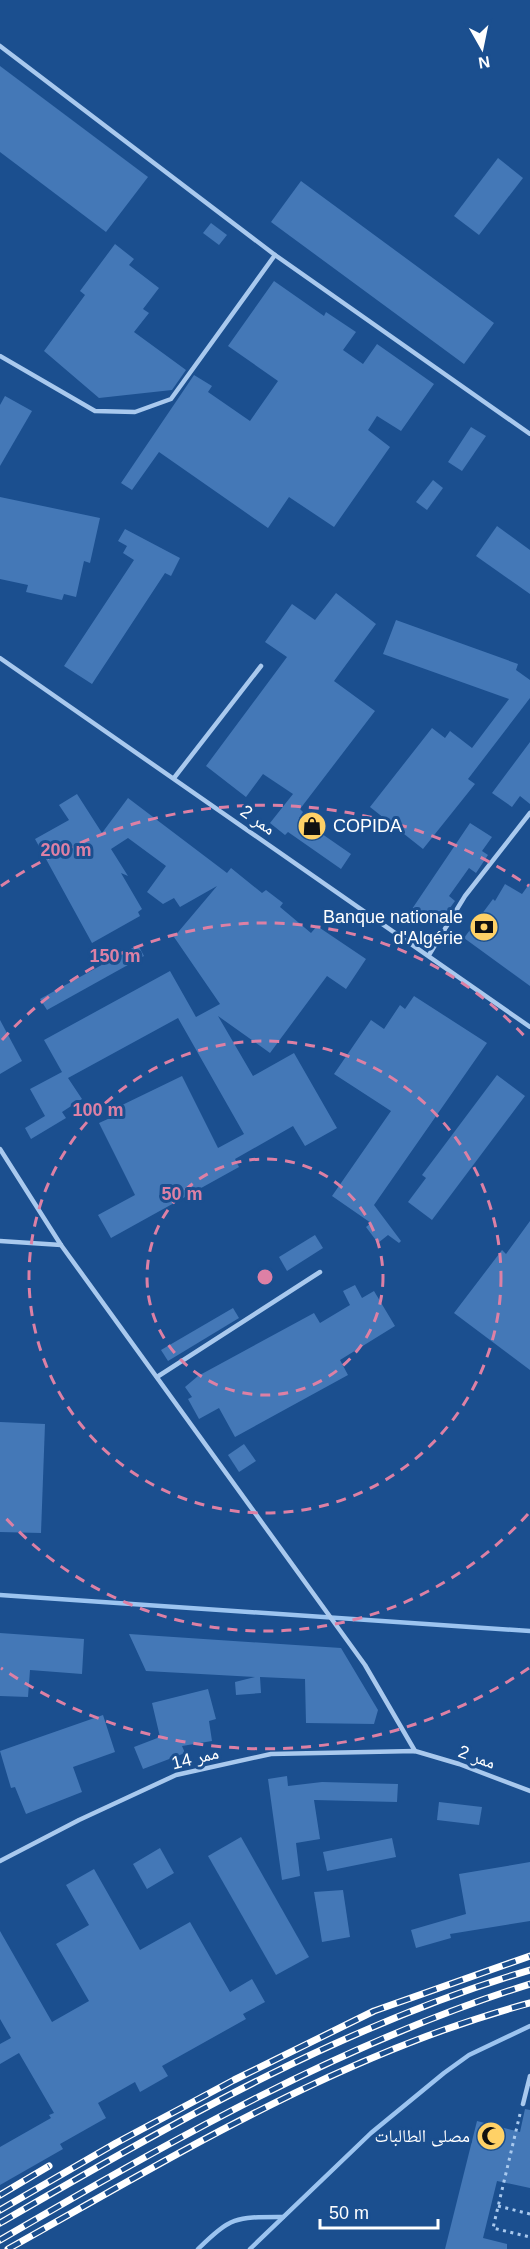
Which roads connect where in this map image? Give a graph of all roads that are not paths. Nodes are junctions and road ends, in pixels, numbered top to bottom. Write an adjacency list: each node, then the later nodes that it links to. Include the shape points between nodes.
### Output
1 (0, 46): 2 (lane)
2 (275, 255): 3 (lane, via 171,399 135,412 95,411); 4 (lane)
3 (0, 356)
4 (530, 434)
5 (0, 658): 7 (lane, ممر 2)
6 (261, 666): 7 (lane)
7 (174, 778): 9 (lane, ممر 2)
8 (530, 813): 9 (lane, via 465,896)
9 (429, 955): 10 (lane, ممر 2)
10 (530, 1026)
11 (0, 1149): 13 (lane)
12 (0, 1241): 13 (lane)
13 (61, 1245): 15 (lane)
14 (320, 1272): 15 (lane)
15 (157, 1377): 16 (lane, via 365,1665)
16 (415, 1751): 17 (lane, ممر 2); 18 (lane, ممر 14, via 271,1754 176,1775)
17 (530, 1791)
18 (0, 1861)
19 (530, 2076): 20 (lane)
20 (523, 2104)

